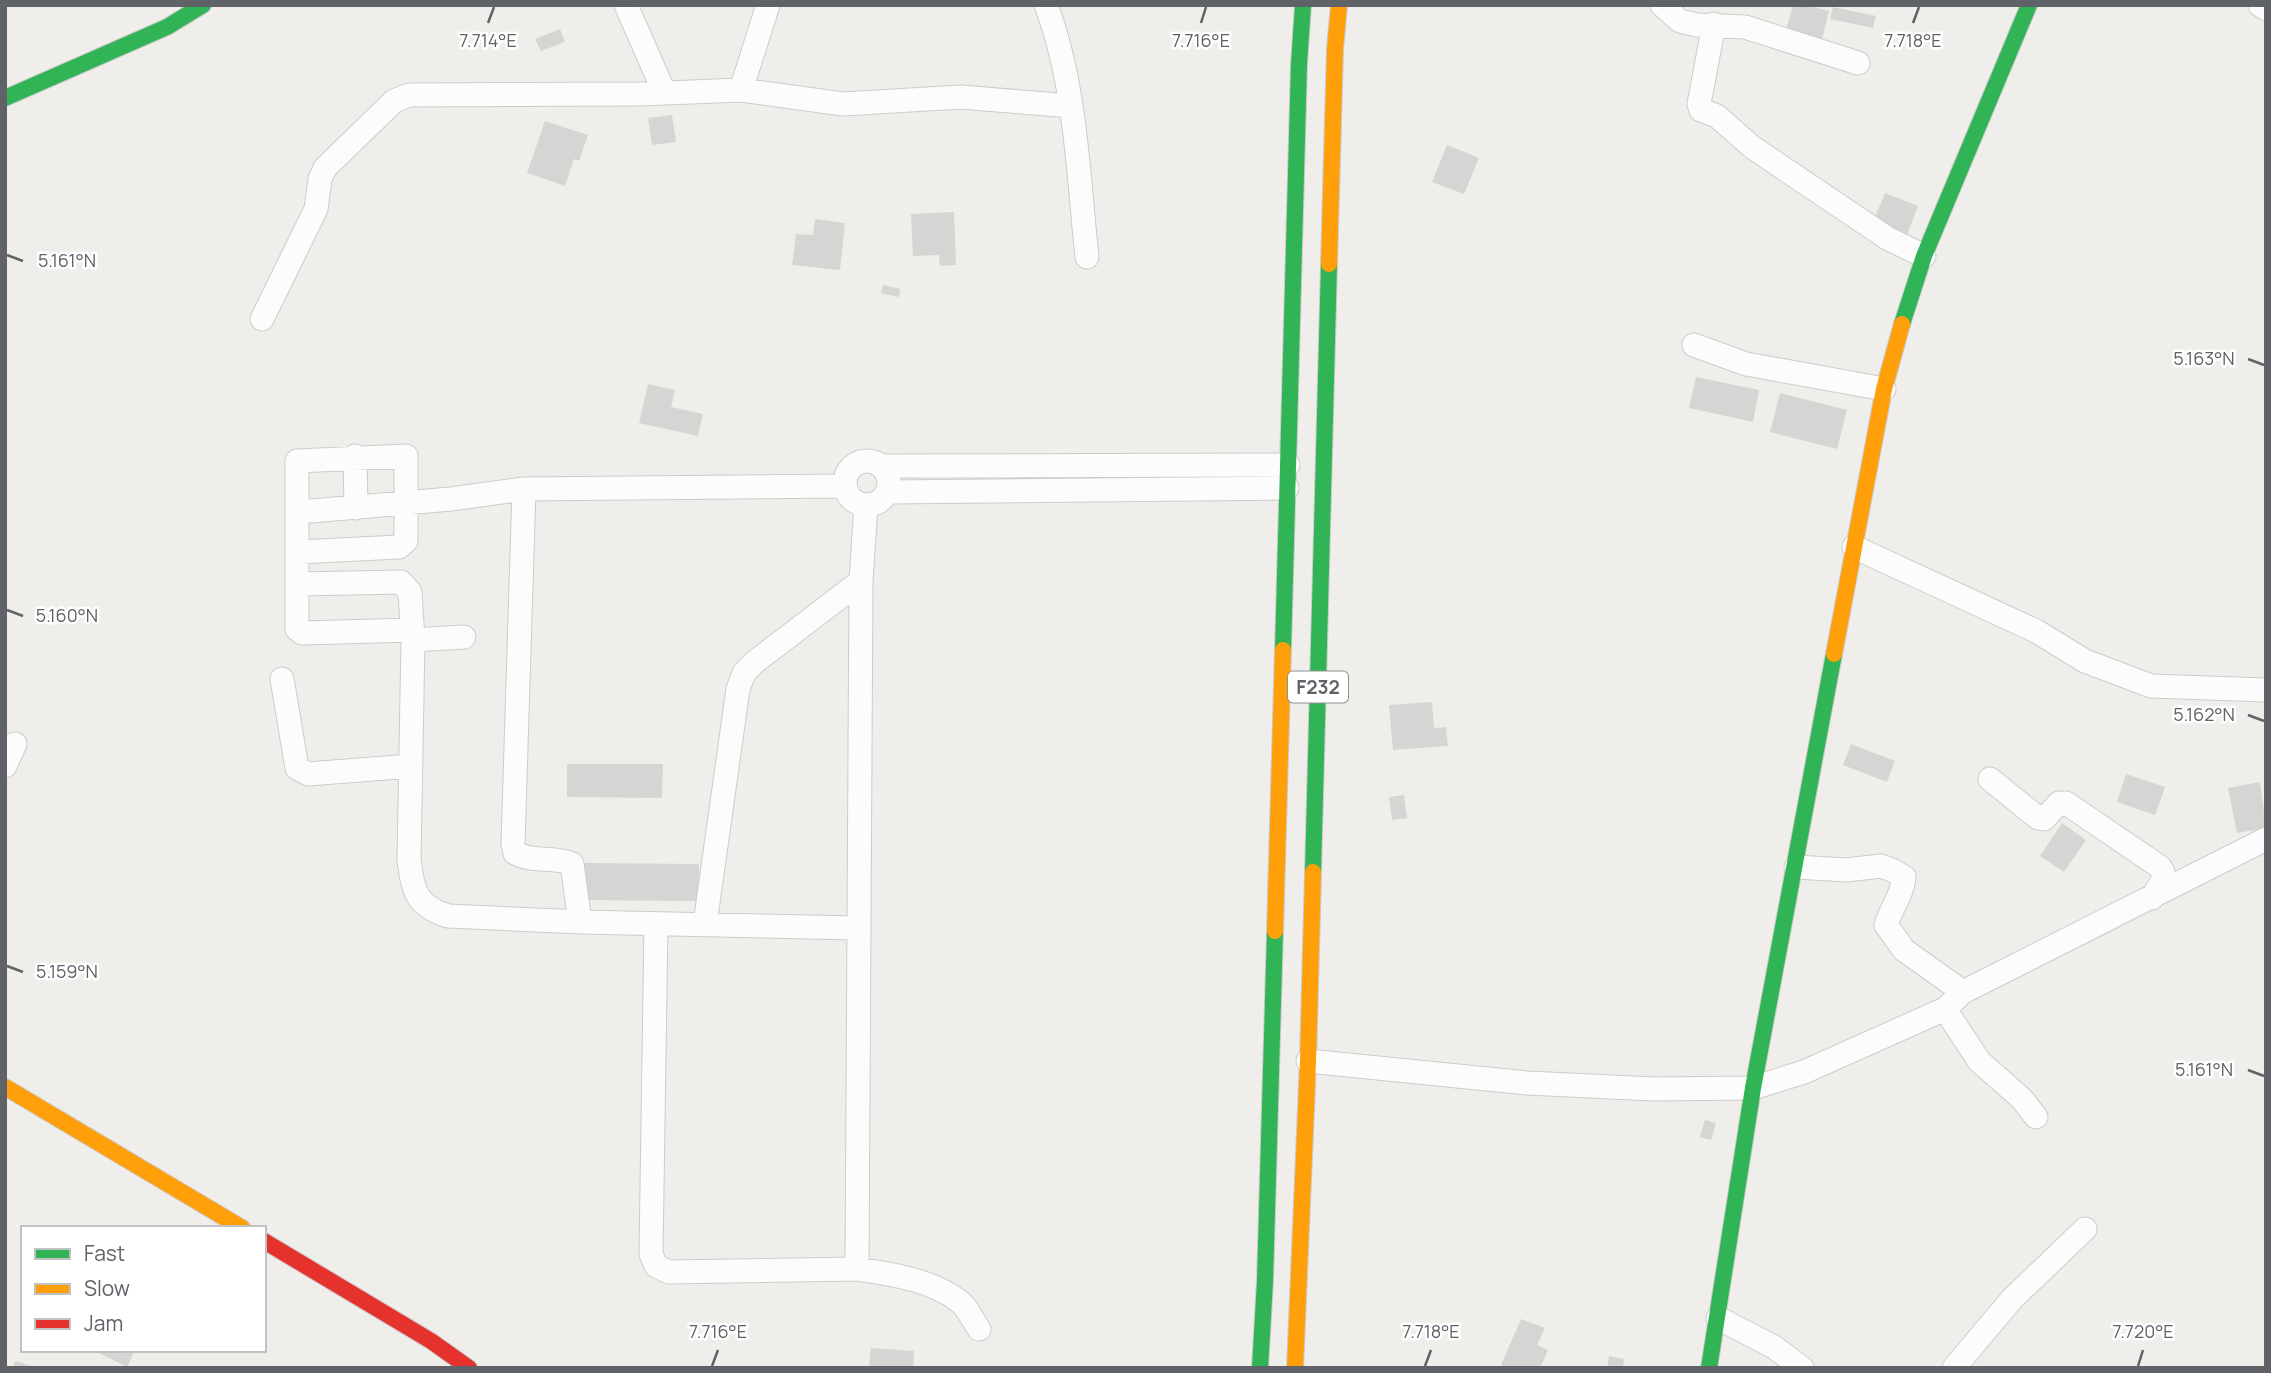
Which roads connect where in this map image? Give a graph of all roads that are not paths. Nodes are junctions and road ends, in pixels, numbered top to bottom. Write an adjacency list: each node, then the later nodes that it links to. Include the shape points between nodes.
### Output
1 (203, 5): 15 (main road, via 167,27)
2 (626, 5): 14 (street)
3 (768, 5): 13 (street)
4 (1046, 5): 16 (street)
5 (1303, 5): 23 (main road, F232)
6 (1339, 5): 56 (main road, F232)
7 (1662, 5): 11 (street, via 1680,21)
8 (2029, 5): 17 (main road)
9 (2260, 5): 10 (street)
10 (2266, 9)
11 (1714, 24): 12 (street, via 1745,27); 17 (street, via 1701,110 1717,116 1752,148 1887,238)
12 (1858, 63)
13 (741, 90): 14 (street); 16 (street, via 843,104 961,97)
14 (664, 92): 19 (street, via 442,93 394,101 325,168 316,209)
15 (5, 98)
16 (1071, 106): 18 (street)
17 (1924, 256): 21 (main road)
18 (1087, 257)
19 (262, 319)
20 (1694, 345): 21 (street, via 1746,364)
21 (1884, 389): 33 (main road)
22 (355, 456): 29 (street, via 406,456); 31 (street); 32 (street, via 297,461)
23 (1288, 465): 24 (street); 26 (main road, F232)
24 (883, 467): 25 (street, via 870,461 857,463 848,472); 28 (street, via 890,478)
25 (845, 486): 27 (street); 30 (street, via 852,499)
26 (1287, 488): 28 (street); 67 (main road, F232)
27 (524, 489): 29 (street); 50 (street, via 513,844 515,853 524,858 572,864)
28 (888, 492): 30 (street, via 879,502)
29 (406, 502): 31 (street); 34 (street, via 404,545)
30 (866, 505): 36 (street)
31 (356, 508): 32 (street)
32 (299, 512): 35 (street)
33 (1854, 547): 42 (street, via 2036,631 2085,661 2151,686); 48 (main road)
34 (355, 549): 35 (street); 37 (street)
35 (299, 552): 38 (street)
36 (861, 581): 52 (street, via 744,673); 53 (street)
37 (356, 583): 38 (street); 39 (street, via 401,582 407,587)
38 (298, 584): 39 (street, via 297,629 302,633)
39 (412, 635): 40 (street); 45 (street)
40 (464, 637)
41 (282, 679): 45 (street, via 297,768 302,772)
42 (2266, 690)
43 (15, 744): 44 (street)
44 (5, 766)
45 (411, 766): 50 (street, via 409,860 416,894 429,910 448,916)
46 (1990, 779): 49 (street, via 2038,818 2044,819 2059,803 2066,803 2160,867 2163,880)
47 (2266, 839): 49 (street)
48 (1796, 867): 54 (street, via 1846,870 1881,866 1904,877 1886,925 1904,950); 57 (main road)
49 (2152, 898): 54 (street)
50 (580, 922): 51 (street)
51 (656, 924): 52 (street); 63 (street, via 651,1254 656,1266 669,1272)
52 (705, 924): 53 (street)
53 (859, 928): 63 (street)
54 (1963, 992): 55 (street)
55 (1945, 1009): 57 (street, via 1804,1072); 59 (street, via 1979,1061)
56 (1308, 1061): 57 (street, via 1527,1083); 68 (main road, F232)
57 (1753, 1088): 64 (main road)
58 (6, 1091): 60 (main road)
59 (2036, 1117)
60 (239, 1226)
61 (2085, 1229): 71 (street, via 2012,1299)
62 (266, 1242): 66 (main road, via 431,1340)
63 (857, 1269): 65 (street, via 942,1291 963,1304)
64 (1718, 1318): 69 (main road); 70 (street, via 1774,1347)
65 (979, 1329)
66 (469, 1368)
67 (1260, 1368)
68 (1295, 1368)
69 (1709, 1368)
70 (1802, 1368)
71 (1954, 1368)

